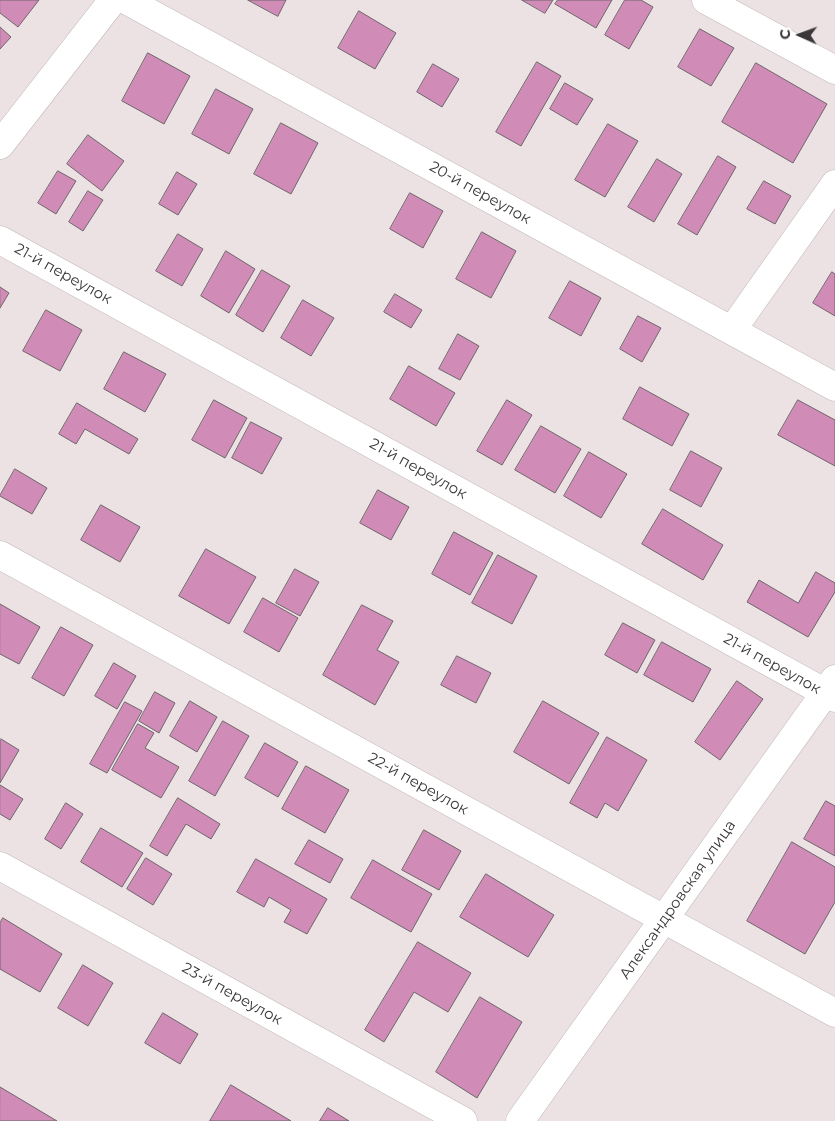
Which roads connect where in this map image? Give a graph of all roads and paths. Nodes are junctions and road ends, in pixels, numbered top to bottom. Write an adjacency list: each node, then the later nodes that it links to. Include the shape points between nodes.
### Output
1 (113, 0): 5 (street)
2 (126, 0): 8 (street, 20-й переулок)
3 (706, 0): 4 (street)
4 (835, 70)
5 (0, 145)
6 (835, 184): 8 (street)
7 (0, 240): 11 (street, 21-й переулок)
8 (732, 330): 9 (street, 20-й переулок)
9 (835, 387)
10 (0, 555): 13 (street, 22-й переулок)
11 (832, 690): 13 (street, Александровская улица)
12 (0, 866): 15 (street, 23-й переулок)
13 (664, 919): 14 (street, 22-й переулок); 16 (street, Александровская улица)
14 (835, 1013)
15 (464, 1121)
16 (520, 1121)

